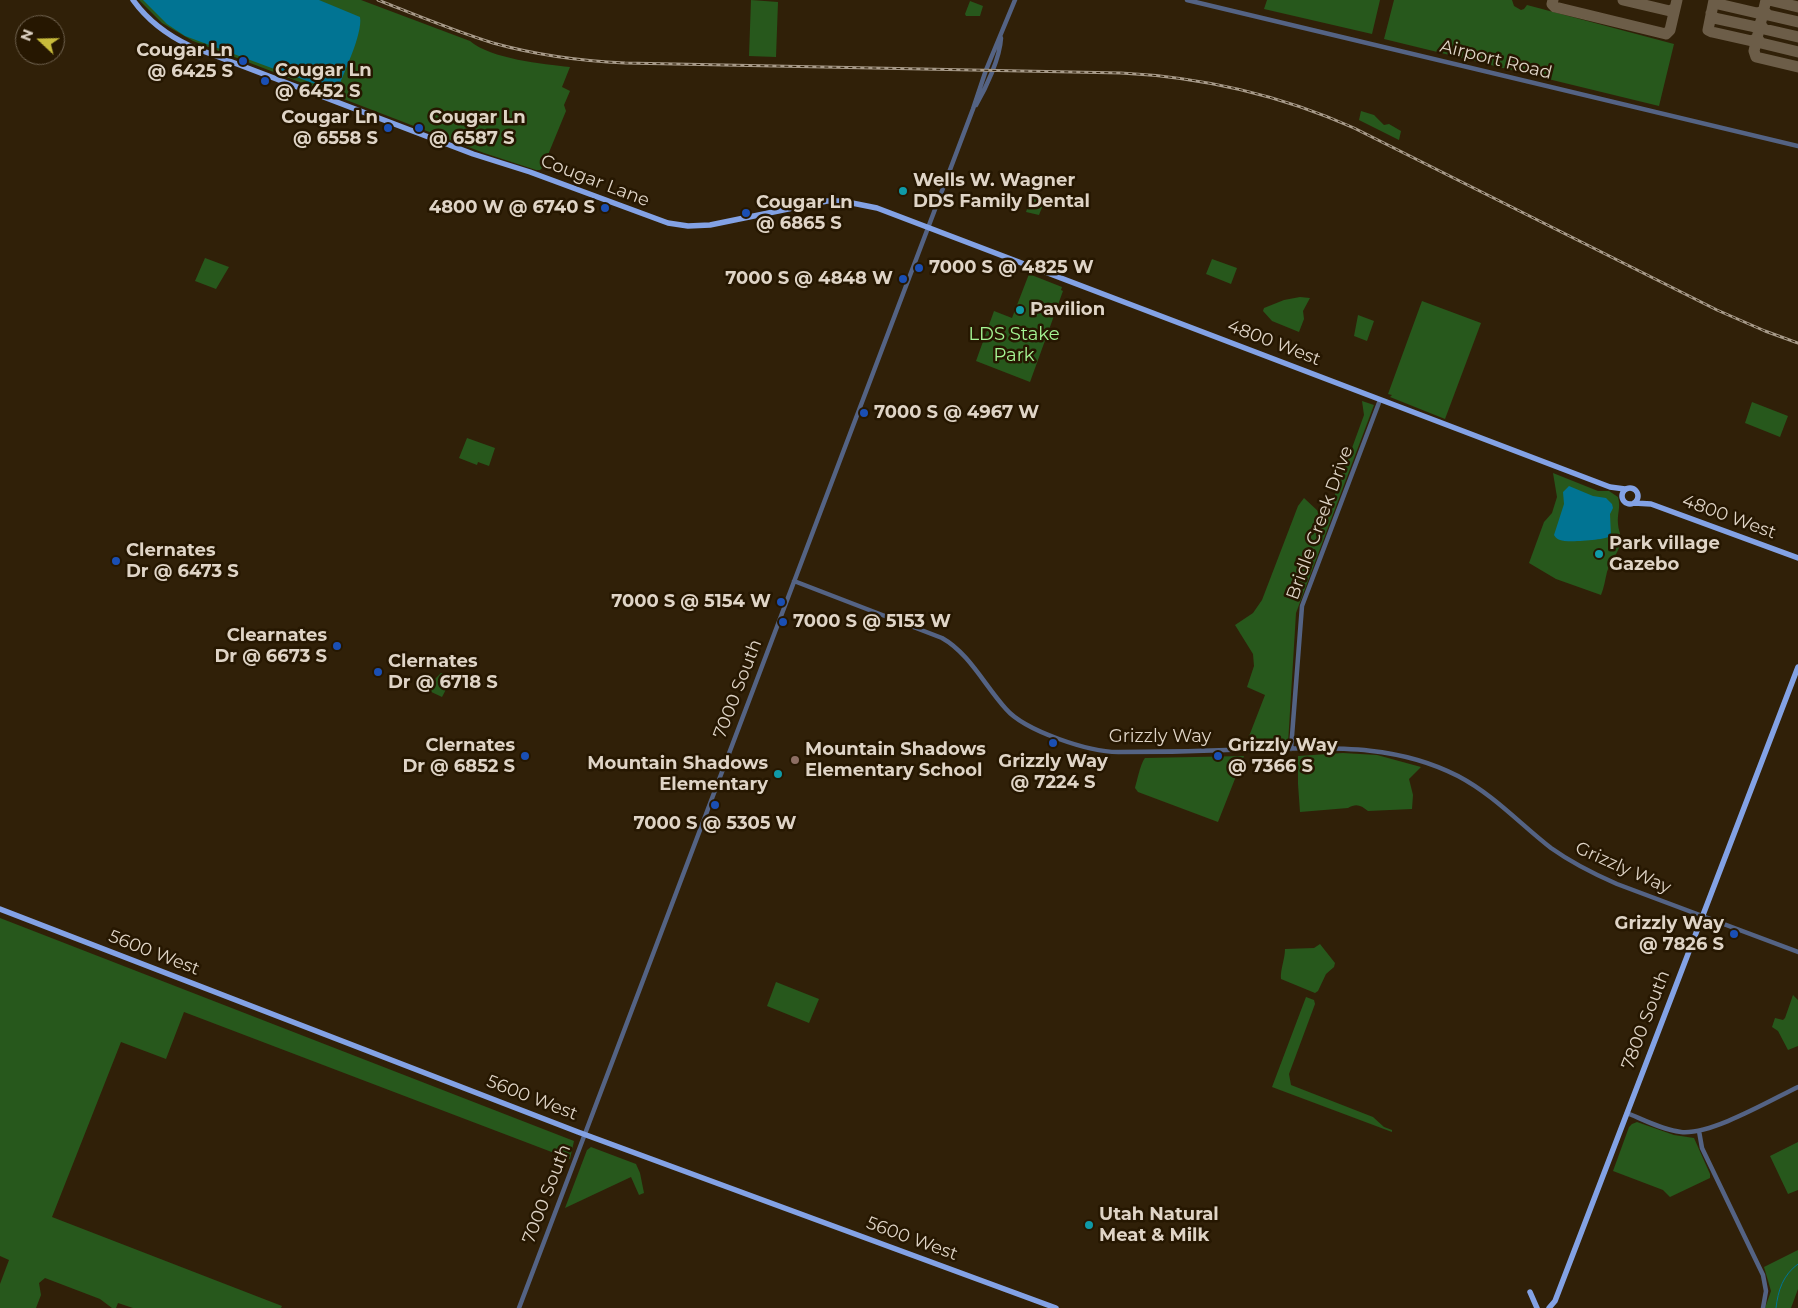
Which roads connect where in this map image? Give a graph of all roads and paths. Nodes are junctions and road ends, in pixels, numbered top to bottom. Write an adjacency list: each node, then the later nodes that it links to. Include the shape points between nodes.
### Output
1 (133, 0): 5 (main road, Cougar Lane, via 159,28 190,46 662,222 710,225 813,203 842,201 877,208)
2 (1015, 0): 5 (street, 7000 South)
3 (1187, 0): 4 (street, Airport Road)
4 (1798, 146)
5 (928, 227): 6 (main road, 4800 West); 14 (street, 7000 South)
6 (1380, 400): 7 (main road, 4800 West); 16 (street, Bridle Creek Drive, via 1302,606)
7 (1610, 487): 8 (main road, 4800 West); 10 (main road, 4800 West)
8 (1625, 489): 9 (main road, 4800 West, via 1634,488); 10 (main road)
9 (1638, 494): 11 (main road); 12 (main road, 4800 West)
10 (1622, 497): 11 (main road, 4800 West, via 1626,503)
11 (1634, 503): 12 (main road, 4800 West)
12 (1650, 504): 13 (main road, 4800 West)
13 (1798, 558)
14 (794, 581): 16 (street, Grizzly Way, via 948,641 1018,720 1082,746 1118,752); 23 (street, 7000 South)
15 (1798, 667): 18 (main road, 7800 South)
16 (1291, 749): 18 (street, Grizzly Way, via 1371,750 1406,756 1436,766 1485,792 1551,848 1574,863 1617,884)
17 (0, 909): 23 (main road, 5600 West)
18 (1702, 916): 19 (street, Grizzly Way); 21 (main road, 7800 South)
19 (1798, 952)
20 (1798, 1087): 22 (street)
21 (1627, 1113): 22 (street, via 1671,1130); 25 (main road, 7800 South)
22 (1699, 1132): 32 (street, via 1702,1148 1763,1275 1766,1291)
23 (585, 1134): 26 (main road, 5600 West); 27 (street, 7000 South)
24 (1530, 1292): 29 (main road)
25 (1555, 1301): 30 (main road, 7800 South); 31 (main road, 7800 South)
26 (1048, 1307): 28 (main road, 5600 West)
27 (519, 1308)
28 (1056, 1308)
29 (1536, 1308)
30 (1549, 1308)
31 (1555, 1308)
32 (1763, 1308)

